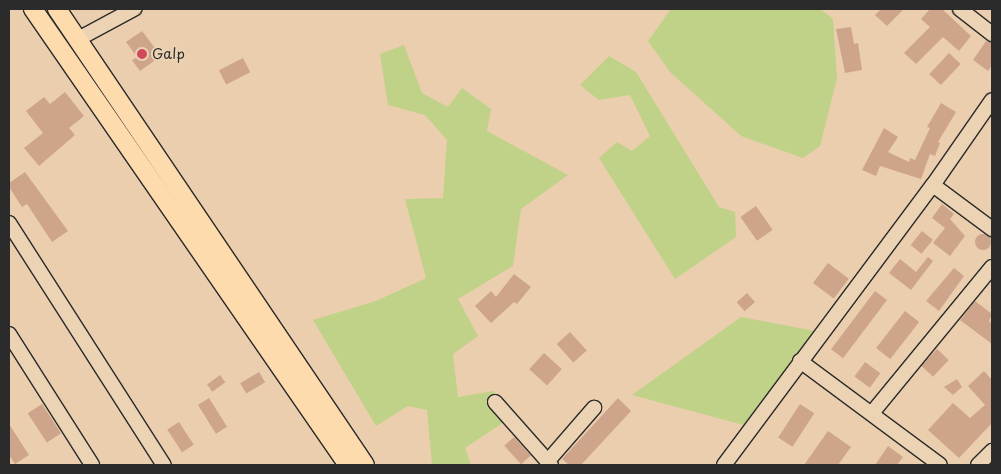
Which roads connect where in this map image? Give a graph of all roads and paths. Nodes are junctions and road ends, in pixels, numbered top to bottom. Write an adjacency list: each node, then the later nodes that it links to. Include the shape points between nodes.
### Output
1 (33, 9): 21 (main road)
2 (57, 9): 6 (main road)
3 (134, 9): 6 (street)
4 (960, 9): 5 (street)
5 (992, 34)
6 (78, 39): 22 (main road)
7 (992, 100): 8 (street)
8 (933, 185): 10 (street); 13 (street)
9 (9, 222): 20 (street)
10 (992, 229)
11 (992, 267): 16 (street)
12 (9, 334): 19 (street)
13 (800, 361): 16 (street); 23 (street)
14 (496, 402): 18 (street)
15 (594, 408): 18 (street)
16 (872, 413): 24 (street)
17 (992, 452): 25 (street)
18 (549, 463)
19 (92, 465)
20 (164, 465)
21 (348, 465)
22 (365, 465)
23 (724, 465)
24 (940, 465)
25 (978, 465)

